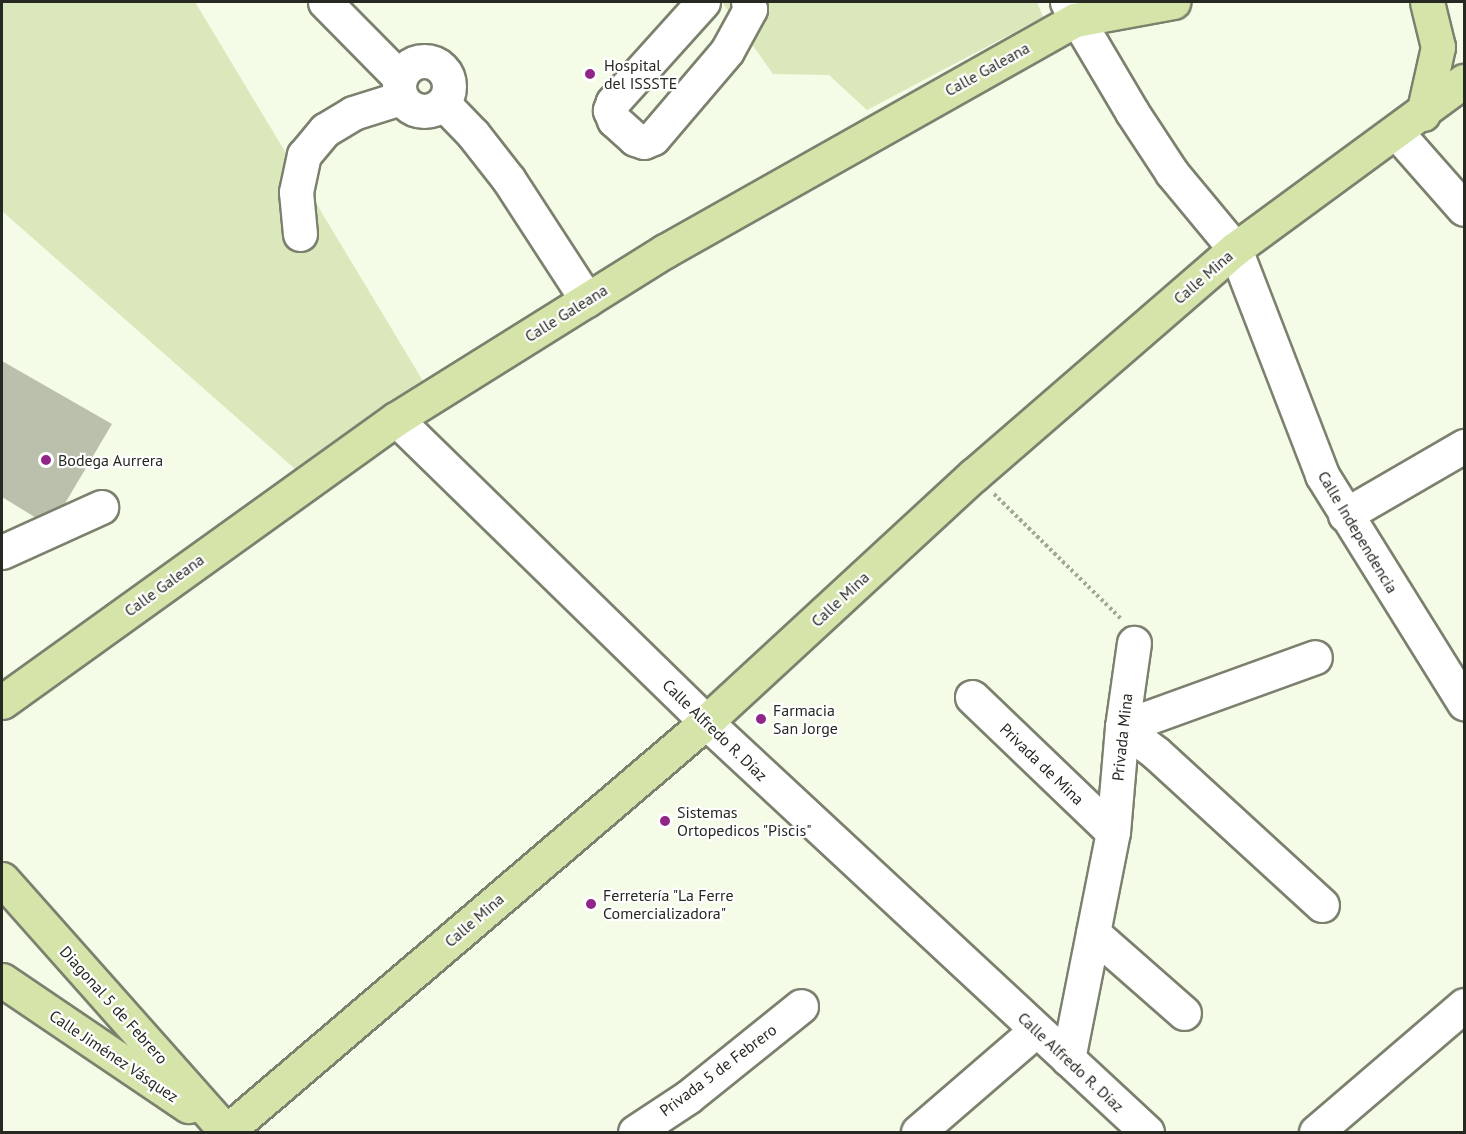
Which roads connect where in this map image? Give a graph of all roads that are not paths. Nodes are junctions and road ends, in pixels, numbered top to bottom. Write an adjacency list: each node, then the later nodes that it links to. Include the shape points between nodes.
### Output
1 (325, 2): 8 (street)
2 (703, 2): 3 (street, via 613,102 610,110 614,120 635,139 644,142 652,138 727,51 750,9)
3 (748, 2)
4 (1173, 2): 6 (main road, Calle Galeana)
5 (1427, 2): 10 (main road, via 1438,47)
6 (1071, 11): 14 (street, Calle Independencia, via 1172,173); 15 (main road, Calle Galeana)
7 (1464, 81): 10 (main road, Calle Mina)
8 (400, 88): 9 (street, via 416,111 436,109); 9 (street, via 404,69 422,60 432,62 441,67 450,84); 13 (street, via 325,130 304,155 296,192)
9 (443, 103): 15 (street, via 509,180)
10 (1423, 114): 11 (main road, Calle Mina)
11 (1396, 133): 12 (street); 14 (main road, Calle Mina)
12 (1464, 209)
13 (300, 234)
14 (1235, 249): 19 (street, Calle Independencia, via 1323,475); 26 (main road, Calle Mina, via 975,475)
15 (587, 300): 16 (main road, Calle Galeana)
16 (396, 419): 24 (main road, Calle Galeana); 26 (street, Calle Alfredo R. Díaz)
17 (1464, 447): 19 (street)
18 (101, 507): 20 (street)
19 (1345, 515): 25 (street, Calle Independencia)
20 (2, 552)
21 (1134, 643): 27 (street, Privada Mina)
22 (1315, 657): 27 (street)
23 (972, 697): 28 (street, Privada de Mina)
24 (2, 702)
25 (1464, 703)
26 (706, 723): 38 (street, Calle Alfredo R. Díaz); 40 (main road, Calle Mina)
27 (1122, 727): 28 (street, Privada Mina); 30 (street, via 1156,753)
28 (1113, 832): 31 (street, Privada Mina)
29 (2, 879): 33 (main road, Diagonal 5 de Febrero)
30 (1322, 905)
31 (1093, 933): 36 (street); 39 (street, Privada Mina)
32 (2, 980): 37 (main road, Calle Jiménez Vásquez)
33 (96, 984): 37 (main road); 40 (main road, Diagonal 5 de Febrero)
34 (1464, 1005): 44 (street)
35 (801, 1006): 41 (street, Privada 5 de Febrero, via 688,1097)
36 (1184, 1014)
37 (63, 1022): 40 (main road, Calle Jiménez Vásquez)
38 (1036, 1030): 39 (street, Calle Alfredo R. Díaz); 42 (street)
39 (1068, 1059): 43 (street, Calle Alfredo R. Díaz)
40 (226, 1132)
41 (634, 1132)
42 (918, 1132)
43 (1147, 1132)
44 (1316, 1132)

